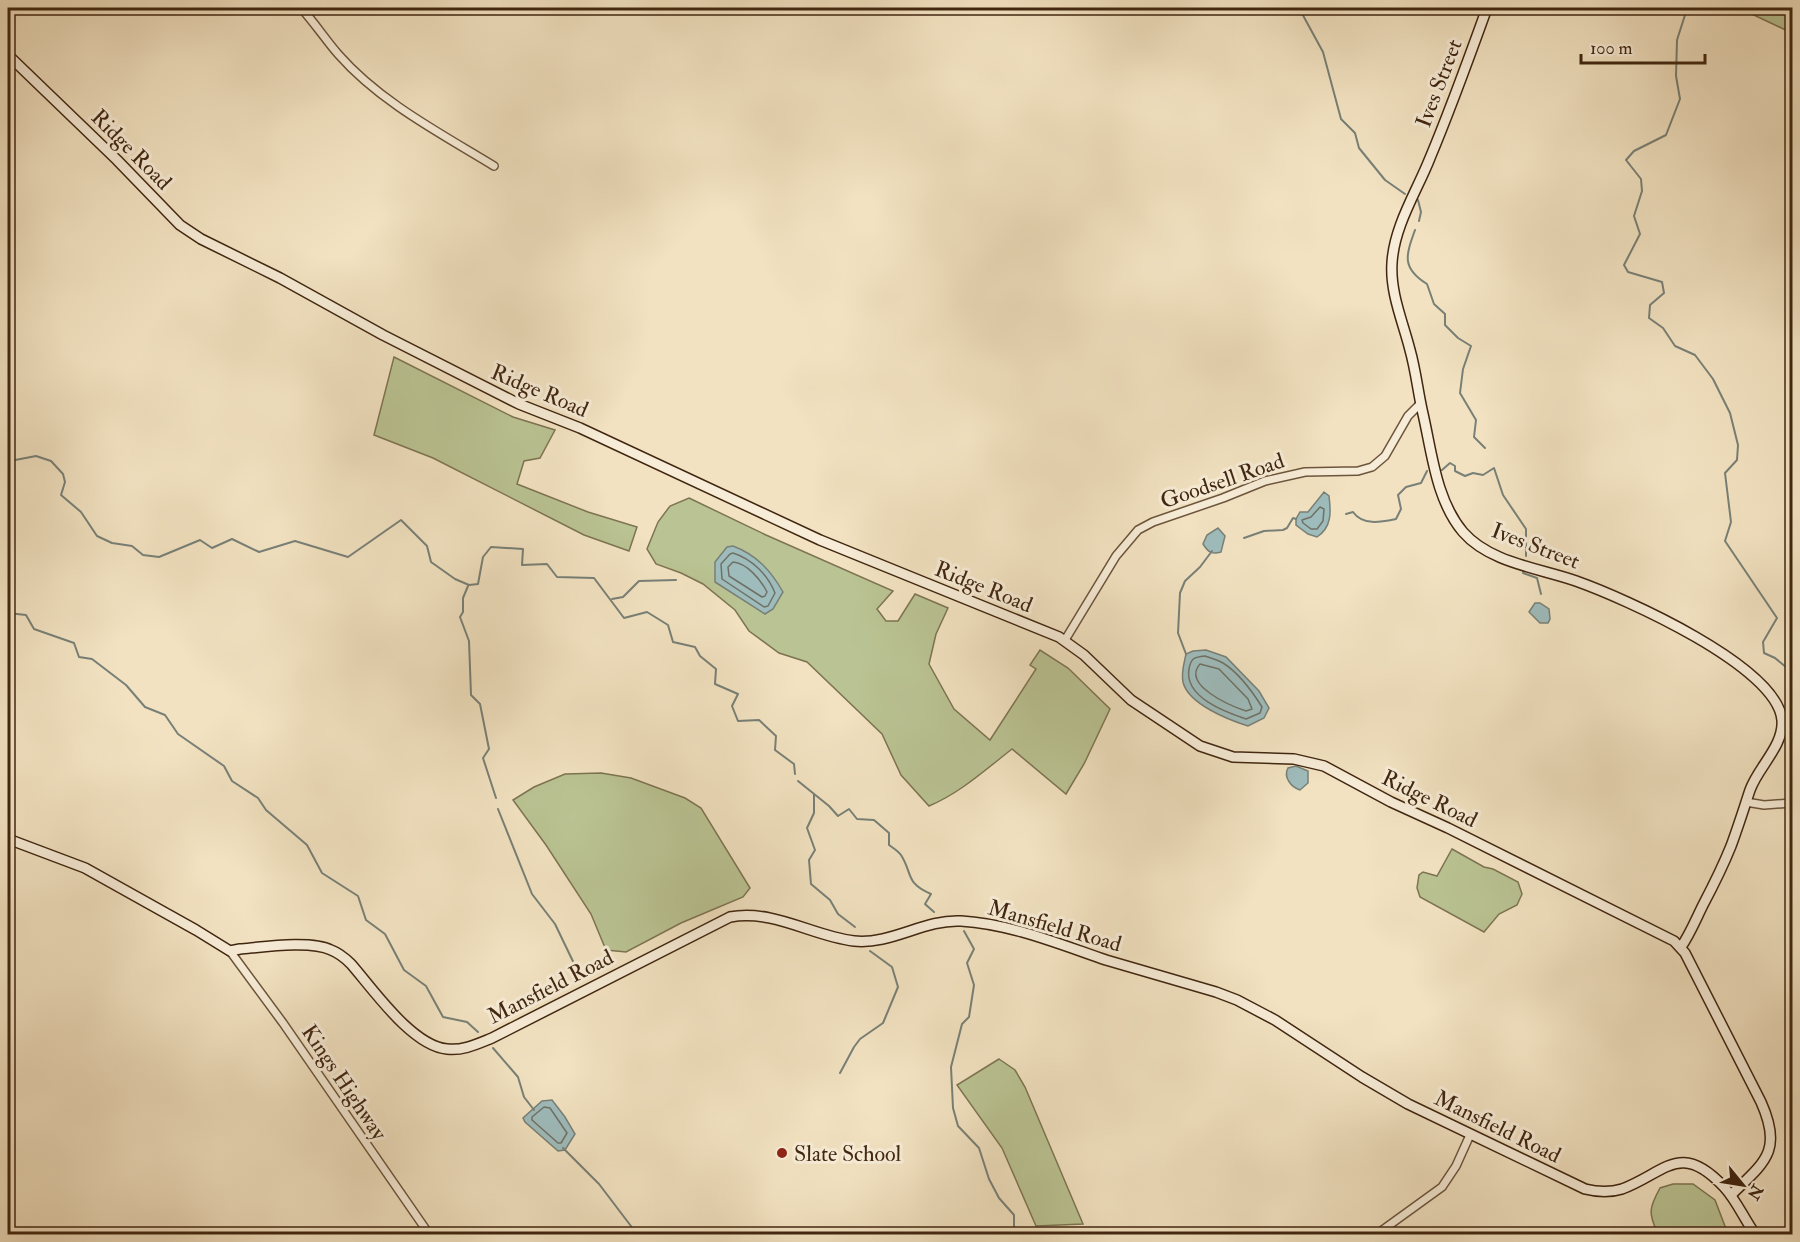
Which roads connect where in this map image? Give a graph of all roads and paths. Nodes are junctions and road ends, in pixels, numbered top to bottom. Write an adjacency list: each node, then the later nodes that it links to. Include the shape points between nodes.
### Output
1 (301, 8): 4 (street, via 339,55 381,94)
2 (1487, 8): 5 (street, Ives Street, via 1404,218 1391,266)
3 (8, 55): 6 (street, Ridge Road, via 180,225 201,239 519,405 580,428 820,540)
4 (494, 166)
5 (1420, 404): 6 (street, Goodsell Road, via 1408,416 1385,456 1372,467 1305,472 1264,481 1138,530 1116,556); 7 (street, Ives Street, via 1444,497 1460,527 1475,543 1509,560 1588,585 1678,627 1732,659 1769,692 1781,715 1782,728)
6 (1065, 640): 10 (street, Ridge Road, via 1131,700 1200,746 1233,757 1294,759 1324,766 1640,922)
7 (1746, 802): 8 (street); 10 (street, Ives Street, via 1730,849)
8 (1792, 803)
9 (8, 839): 11 (street, via 85,868)
10 (1681, 947): 13 (street, via 1771,1127 1768,1153)
11 (230, 951): 12 (street, Mansfield Road, via 304,945 330,949 351,964 424,1041 462,1049 492,1038 730,916 770,918 865,942 939,922 977,923 1021,932 1226,995 1275,1020 1389,1093); 14 (street, Kings Highway)
12 (1470, 1135): 13 (street, Mansfield Road, via 1592,1191 1622,1189 1660,1168 1685,1163 1713,1176); 15 (street, via 1442,1187)
13 (1731, 1195): 16 (street)
14 (429, 1234)
15 (1377, 1234)
16 (1755, 1234)

